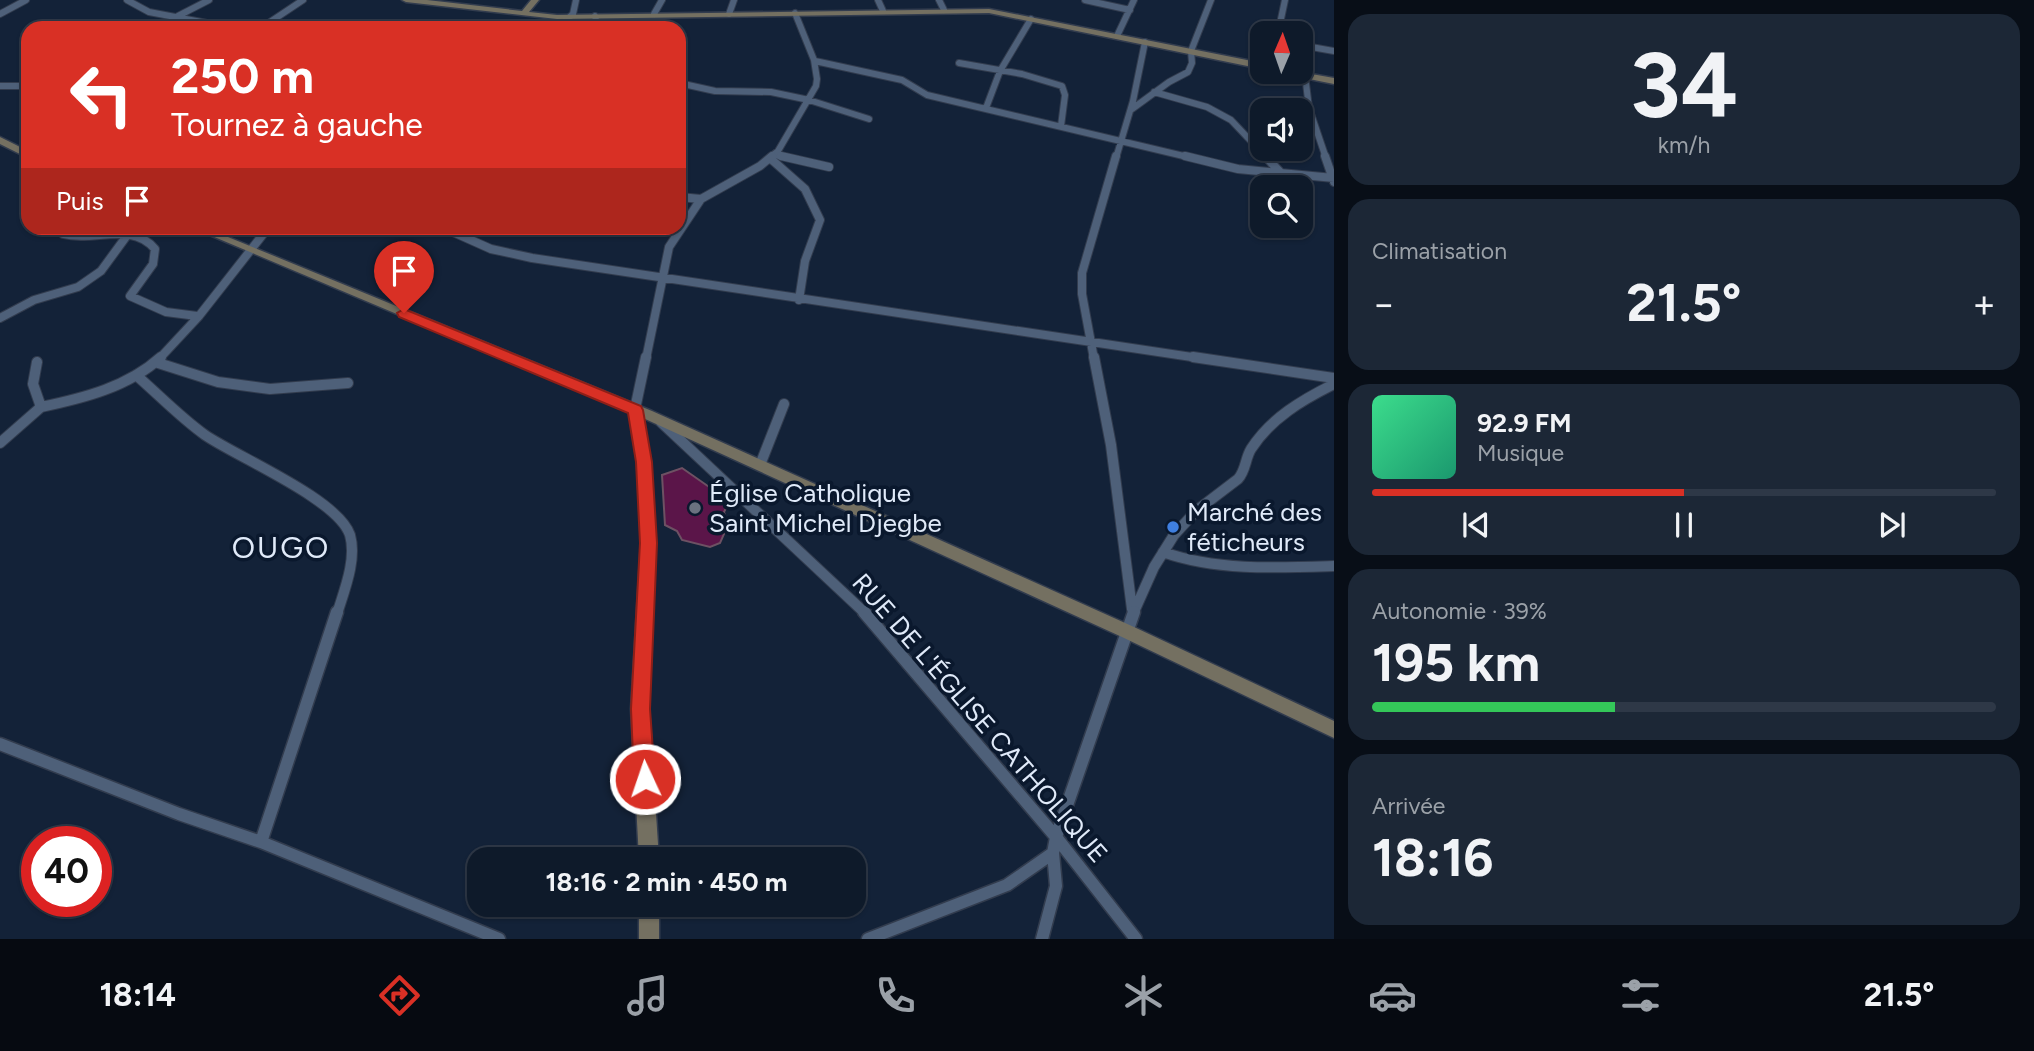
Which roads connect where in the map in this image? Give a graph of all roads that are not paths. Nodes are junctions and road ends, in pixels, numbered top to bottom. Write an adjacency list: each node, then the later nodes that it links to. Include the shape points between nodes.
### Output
1 (26, 0): 22 (street)
2 (127, 0): 25 (street, via 149,12)
3 (209, 0): 25 (street)
4 (303, 0): 30 (street)
5 (407, 0): 16 (street)
6 (535, 0): 23 (street)
7 (576, 0): 27 (street)
8 (662, 0): 24 (street)
9 (734, 0): 20 (street)
10 (877, 0): 19 (street)
11 (939, 0): 17 (street)
12 (1085, 0): 18 (street)
13 (1134, 0): 18 (street)
14 (1212, 0): 37 (street)
15 (1285, 0): 33 (street)
16 (459, 3): 23 (street)
17 (944, 10): 19 (street); 28 (street, via 989,11)
18 (1130, 10): 34 (street)
19 (883, 11): 21 (street)
20 (729, 13): 21 (street); 24 (street)
21 (795, 13): 39 (street)
22 (0, 14)
23 (523, 14): 27 (street)
24 (654, 14): 26 (street)
25 (178, 16): 29 (street)
26 (595, 16): 27 (street); 32 (street)
27 (568, 17): 31 (street)
28 (1031, 19): 34 (street); 42 (street)
29 (201, 21)
30 (276, 21)
31 (564, 21)
32 (596, 21)
33 (1281, 21)
34 (1118, 36): 35 (street)
35 (1145, 42): 37 (street); 52 (street)
36 (1313, 47): 38 (street)
37 (1191, 51): 41 (street); 49 (street, via 1188,72)
38 (1334, 51)
39 (816, 61): 50 (street, via 818,80); 51 (street, via 902,80 927,95)
40 (959, 63): 42 (street)
41 (1250, 63)
42 (1000, 71): 51 (street); 54 (street, via 1062,86)
43 (1313, 77): 44 (street)
44 (1334, 81)
45 (686, 84): 50 (street)
46 (1306, 84): 61 (street, via 1309,108)
47 (0, 86): 48 (street)
48 (21, 86)
49 (1154, 92): 52 (street); 60 (street, via 1208,107 1231,120)
50 (808, 100): 53 (street); 58 (street)
51 (986, 108): 54 (street)
52 (1131, 109): 56 (street)
53 (869, 119)
54 (1061, 126): 56 (street)
55 (0, 140): 57 (street)
56 (1119, 140): 60 (street, via 1238,169); 78 (street, via 1082,273)
57 (21, 151)
58 (773, 157): 59 (street); 63 (street); 75 (street, via 805,189 820,220 805,261)
59 (829, 167)
60 (1281, 173): 61 (street)
61 (1334, 179)
62 (686, 198): 63 (street)
63 (701, 199): 64 (street)
64 (686, 222)
65 (65, 235): 66 (street, via 74,239)
66 (100, 235)
67 (128, 235): 77 (street, via 100,271 78,287 34,300)
68 (141, 235): 76 (street, via 155,249 153,264 130,296 166,312)
69 (215, 235): 73 (street)
70 (262, 235): 73 (street)
71 (464, 235): 74 (street, via 505,253)
72 (677, 235): 74 (street, via 669,247)
73 (249, 249): 76 (street); 87 (street)
74 (664, 280): 75 (street); 87 (street)
75 (799, 300): 78 (street)
76 (197, 316): 80 (street)
77 (0, 318)
78 (1090, 342): 82 (street); 93 (street, via 1111,444)
79 (37, 362): 86 (street, via 33,384)
80 (155, 362): 81 (street); 83 (street, via 218,382 270,389)
81 (136, 375): 86 (street, via 75,400); 98 (street, via 205,435 282,477 341,519 350,536 347,583)
82 (1334, 378)
83 (348, 383)
84 (1334, 384): 91 (street, via 1274,422 1247,456 1242,475 1193,514)
85 (784, 404): 90 (street)
86 (41, 407): 89 (street)
87 (635, 410): 88 (street); 99 (street, via 644,462 648,543 640,709)
88 (658, 419): 90 (street); 97 (street, RUE DE L'ÉGLISE CATHOLIQUE, via 867,615)
89 (0, 443)
90 (760, 465): 94 (street)
91 (1163, 552): 92 (street, via 1198,563); 93 (street)
92 (1334, 566)
93 (1133, 611): 94 (street)
94 (1128, 632): 95 (street); 97 (street)
95 (1334, 730)
96 (0, 744): 98 (street)
97 (1056, 837): 100 (street); 106 (street, RUE DE L'ÉGLISE CATHOLIQUE)
98 (261, 842): 102 (street)
99 (648, 847)
100 (1054, 853): 104 (street, via 1007,885); 105 (street, via 1056,886)
101 (649, 917): 103 (street)
102 (499, 939)
103 (649, 939)
104 (869, 939)
105 (1042, 939)
106 (1136, 939)

